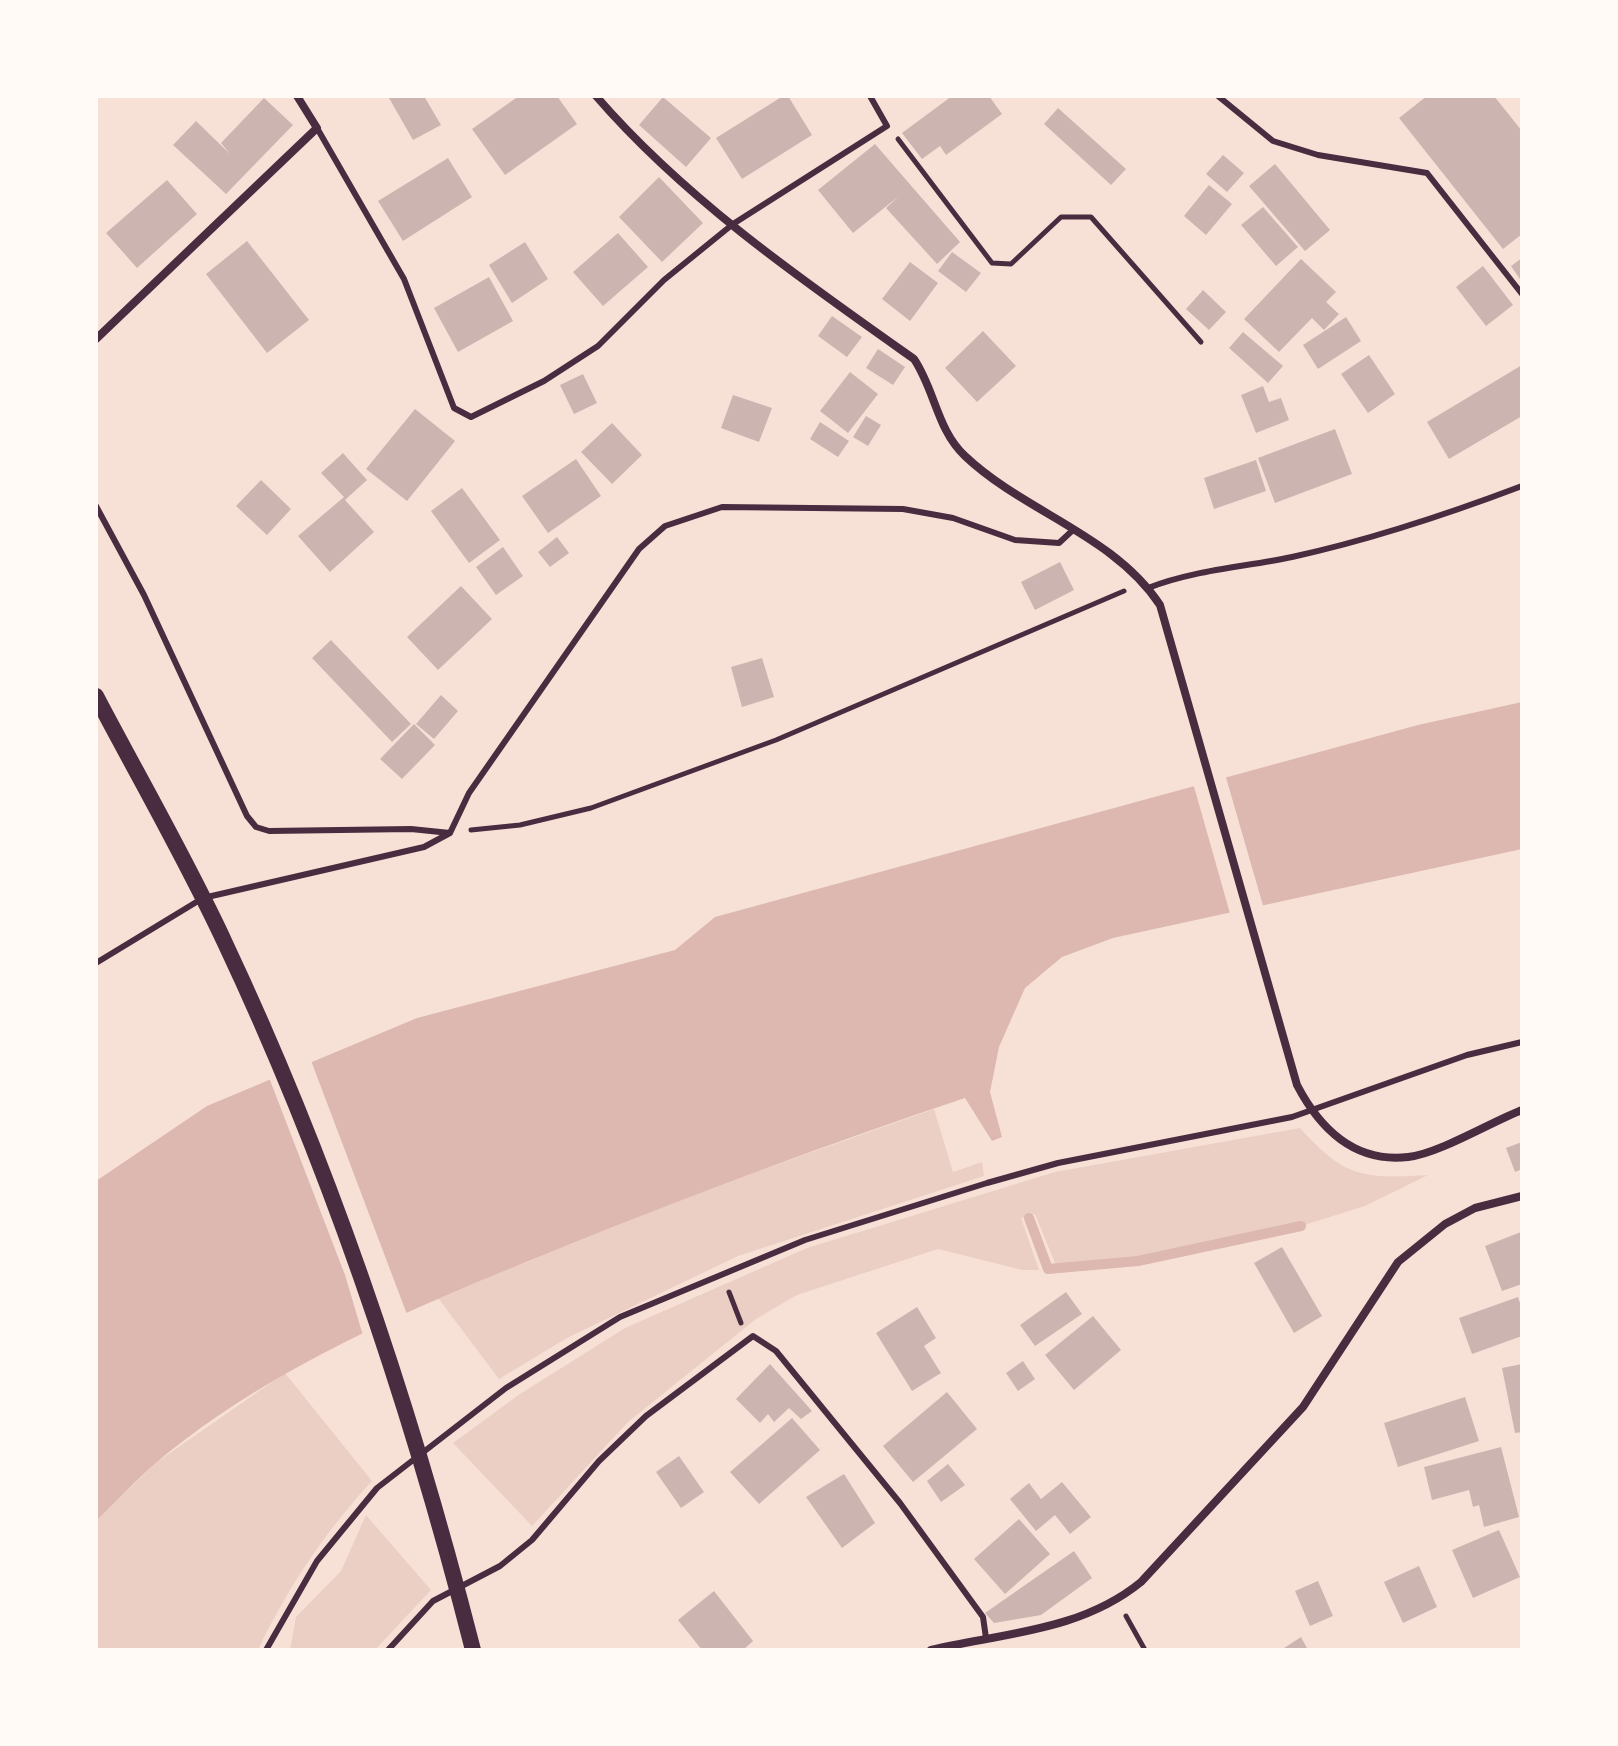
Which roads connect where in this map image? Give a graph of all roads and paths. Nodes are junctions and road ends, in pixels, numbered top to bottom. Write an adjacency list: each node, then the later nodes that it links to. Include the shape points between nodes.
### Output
1 (297, 96): 6 (street)
2 (596, 96): 7 (street, via 640,147)
3 (870, 96): 5 (lane)
4 (1218, 96): 8 (lane, via 1273,141 1318,155 1427,173)
5 (887, 126): 7 (lane); 10 (path, via 992,263 1011,264 1061,217 1091,217)
6 (317, 128): 7 (lane, via 404,279 454,408 471,417 544,381 598,346 664,280); 9 (street)
7 (733, 224): 13 (street, via 914,359 940,421 963,454 992,479)
8 (1522, 294)
9 (96, 339)
10 (1201, 342)
11 (1522, 486): 14 (lane, via 1295,556)
12 (96, 506): 16 (lane, via 256,827)
13 (1074, 529): 14 (street); 16 (lane, via 1059,543 1041,544 903,509 752,507 722,507 665,526 630,562 469,793)
14 (1148, 588): 16 (path, via 1116,593 776,740 591,808 520,825); 21 (street, via 1160,605 1297,1085)
15 (96, 696): 17 (main road)
16 (450, 833): 17 (lane, via 424,847)
17 (203, 898): 18 (lane); 25 (main road, via 324,1174)
18 (96, 963)
19 (1522, 1042): 21 (lane, via 1467,1055)
20 (1522, 1110): 21 (street, via 1410,1157 1349,1147)
21 (1311, 1112): 25 (lane, via 1058,1163 805,1240 620,1317 506,1388)
22 (1522, 1196): 26 (street, via 1475,1208 1445,1224 1398,1262 1303,1407 1141,1582)
23 (727, 1287): 24 (path)
24 (741, 1322)
25 (420, 1453): 28 (lane, via 345,1523); 30 (main road)
26 (1116, 1602): 27 (street, via 1035,1631); 32 (path)
27 (986, 1638): 29 (lane, via 983,1617 900,1503 776,1351 753,1336 646,1416 599,1461 532,1540 500,1566 433,1601); 31 (street)
28 (266, 1650)
29 (388, 1650)
30 (473, 1650)
31 (931, 1650)
32 (1145, 1650)

